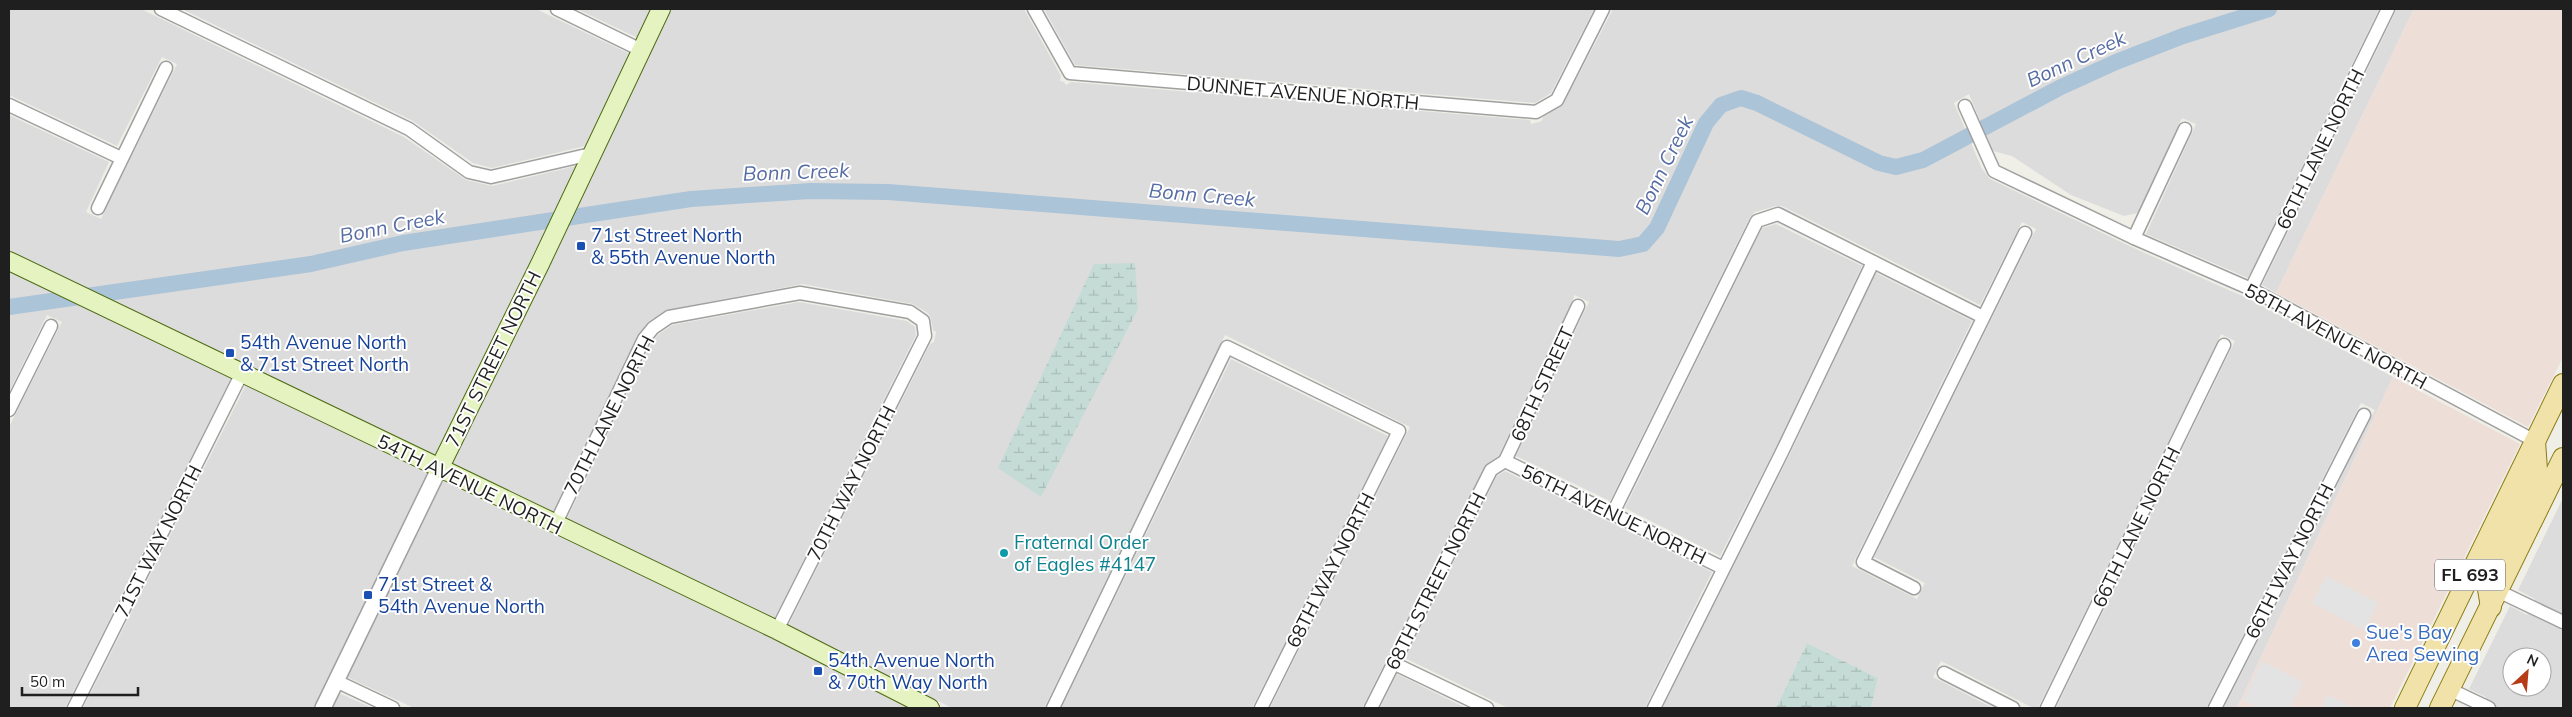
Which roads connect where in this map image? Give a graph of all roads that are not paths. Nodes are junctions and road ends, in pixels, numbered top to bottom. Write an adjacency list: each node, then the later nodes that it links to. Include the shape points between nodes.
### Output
1 (161, 9): 12 (street, via 409,129 469,172 491,177)
2 (557, 9): 7 (street)
3 (661, 9): 7 (main road, 71ST STREET NORTH)
4 (1034, 9): 5 (street, DUNNET AVENUE NORTH, via 1070,73 1536,112 1557,100)
5 (1603, 9)
6 (2388, 9): 19 (street, 66TH LANE NORTH)
7 (641, 50): 12 (main road, 71ST STREET NORTH)
8 (166, 68): 13 (street)
9 (9, 105): 13 (street)
10 (1965, 106): 16 (street, 58TH AVENUE NORTH, via 1994,171)
11 (2186, 129): 16 (street)
12 (590, 154): 32 (main road, 71ST STREET NORTH)
13 (121, 158): 14 (street)
14 (98, 208)
15 (2025, 233): 21 (street)
16 (2134, 238): 19 (street, 58TH AVENUE NORTH)
17 (9, 262): 25 (main road, 54TH AVENUE NORTH)
18 (1873, 262): 21 (street); 33 (street, via 1778,214 1757,221); 35 (street)
19 (2251, 290): 29 (street, 58TH AVENUE NORTH)
20 (1578, 306): 31 (street, 68TH STREET)
21 (1983, 317): 36 (street, via 1863,562)
22 (51, 326): 27 (street)
23 (925, 336): 34 (street, 70TH LANE NORTH, via 923,321 910,312 800,293 669,317 644,339); 39 (street, 70TH WAY NORTH)
24 (2224, 345): 55 (street, 66TH LANE NORTH)
25 (242, 374): 32 (main road, 54TH AVENUE NORTH); 45 (street, 71ST WAY NORTH)
26 (2563, 384): 29 (main road, FL 693)
27 (9, 410)
28 (2364, 414): 56 (street, 66TH WAY NORTH)
29 (2535, 441): 37 (main road, via 2537,470 2486,583); 44 (main road, FL 693)
30 (2563, 458): 37 (main road, FL 693)
31 (1505, 461): 33 (street, 56TH AVENUE NORTH); 40 (street, 68TH STREET NORTH, via 1491,470)
32 (439, 469): 34 (main road, 54TH AVENUE NORTH); 42 (street, 71ST STREET NORTH)
33 (1614, 513): 35 (street, 56TH AVENUE NORTH)
34 (555, 525): 39 (main road, 54TH AVENUE NORTH)
35 (1723, 568): 53 (street)
36 (1914, 588)
37 (2495, 599): 38 (street); 43 (main road, FL 693)
38 (2563, 622)
39 (777, 630): 48 (main road, 54TH AVENUE NORTH)
40 (1393, 663): 51 (street, 68TH STREET NORTH); 52 (street)
41 (1944, 673): 54 (street)
42 (336, 681): 46 (street, 71ST STREET NORTH); 47 (street)
43 (2449, 689): 57 (main road, FL 693); 58 (street)
44 (2406, 707)
45 (74, 708)
46 (323, 708)
47 (393, 708)
48 (930, 708)
49 (1053, 708): 50 (street, 68TH WAY NORTH, via 1227,347 1399,431)
50 (1261, 708)
51 (1371, 708)
52 (1487, 708)
53 (1654, 708)
54 (2013, 708)
55 (2047, 708)
56 (2215, 708)
57 (2440, 708)
58 (2489, 708)

